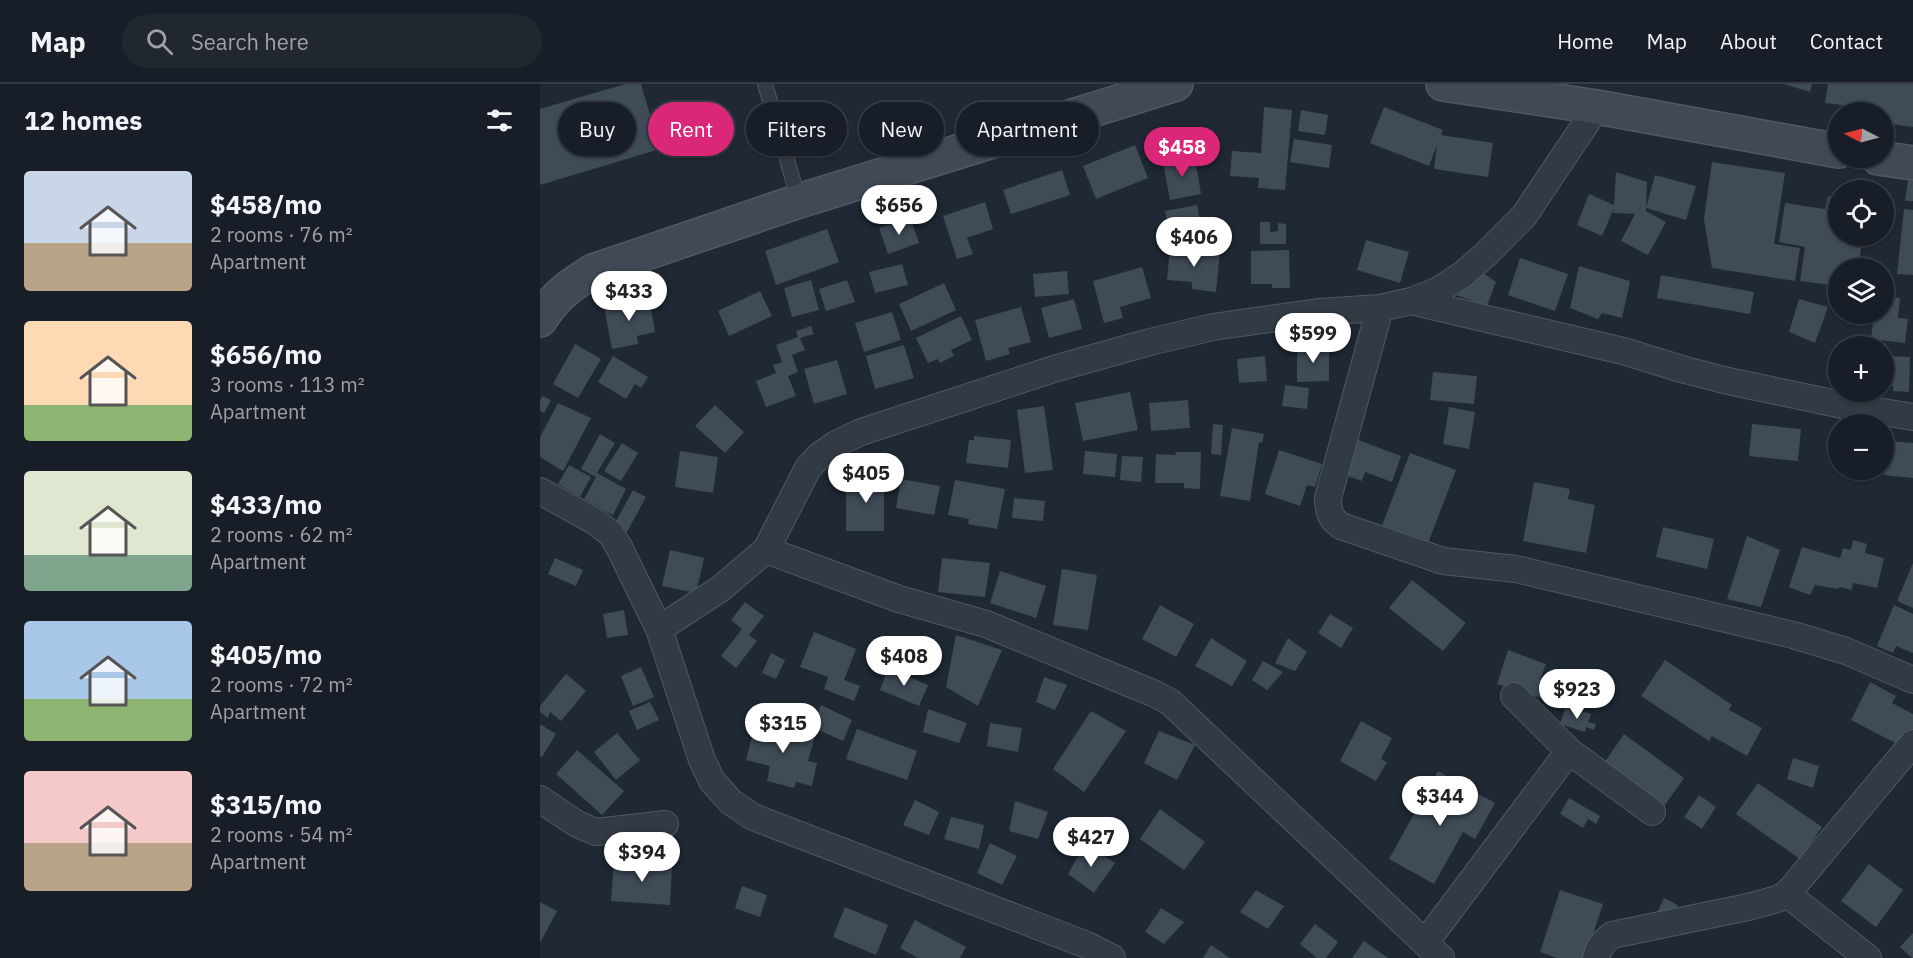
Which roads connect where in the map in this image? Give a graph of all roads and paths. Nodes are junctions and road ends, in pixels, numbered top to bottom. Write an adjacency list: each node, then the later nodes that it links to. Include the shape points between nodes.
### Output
1 (765, 84): 8 (lane)
2 (1176, 84): 8 (street)
3 (1443, 84): 4 (street)
4 (1597, 107): 5 (street); 9 (street, via 1524,216 1462,275)
5 (1828, 149)
6 (1894, 160): 7 (street)
7 (1913, 163)
8 (799, 201): 11 (street, via 592,271 567,287)
9 (1411, 301): 10 (street); 12 (street, via 1623,351 1728,381)
10 (1380, 308): 14 (street, via 1213,327 1058,368 861,432 836,444 808,468); 16 (street, via 1328,498 1332,520 1443,561 1516,569 1793,635 1846,651)
11 (540, 320)
12 (1913, 417)
13 (540, 491): 15 (street, via 611,534)
14 (766, 550): 15 (street, via 720,589); 24 (street, via 899,599 986,624 1170,702)
15 (659, 629): 25 (street, via 702,760 712,781 731,802 753,817 1076,940)
16 (1913, 680)
17 (1514, 696): 19 (street)
18 (1913, 742): 23 (street)
19 (1569, 751): 21 (street); 24 (street)
20 (540, 799): 22 (street, via 596,832)
21 (1652, 812)
22 (665, 824)
23 (1787, 894): 26 (street, via 1760,904 1612,935 1603,942); 27 (street)
24 (1433, 950)
25 (1112, 958)
26 (1596, 958)
27 (1868, 958)

